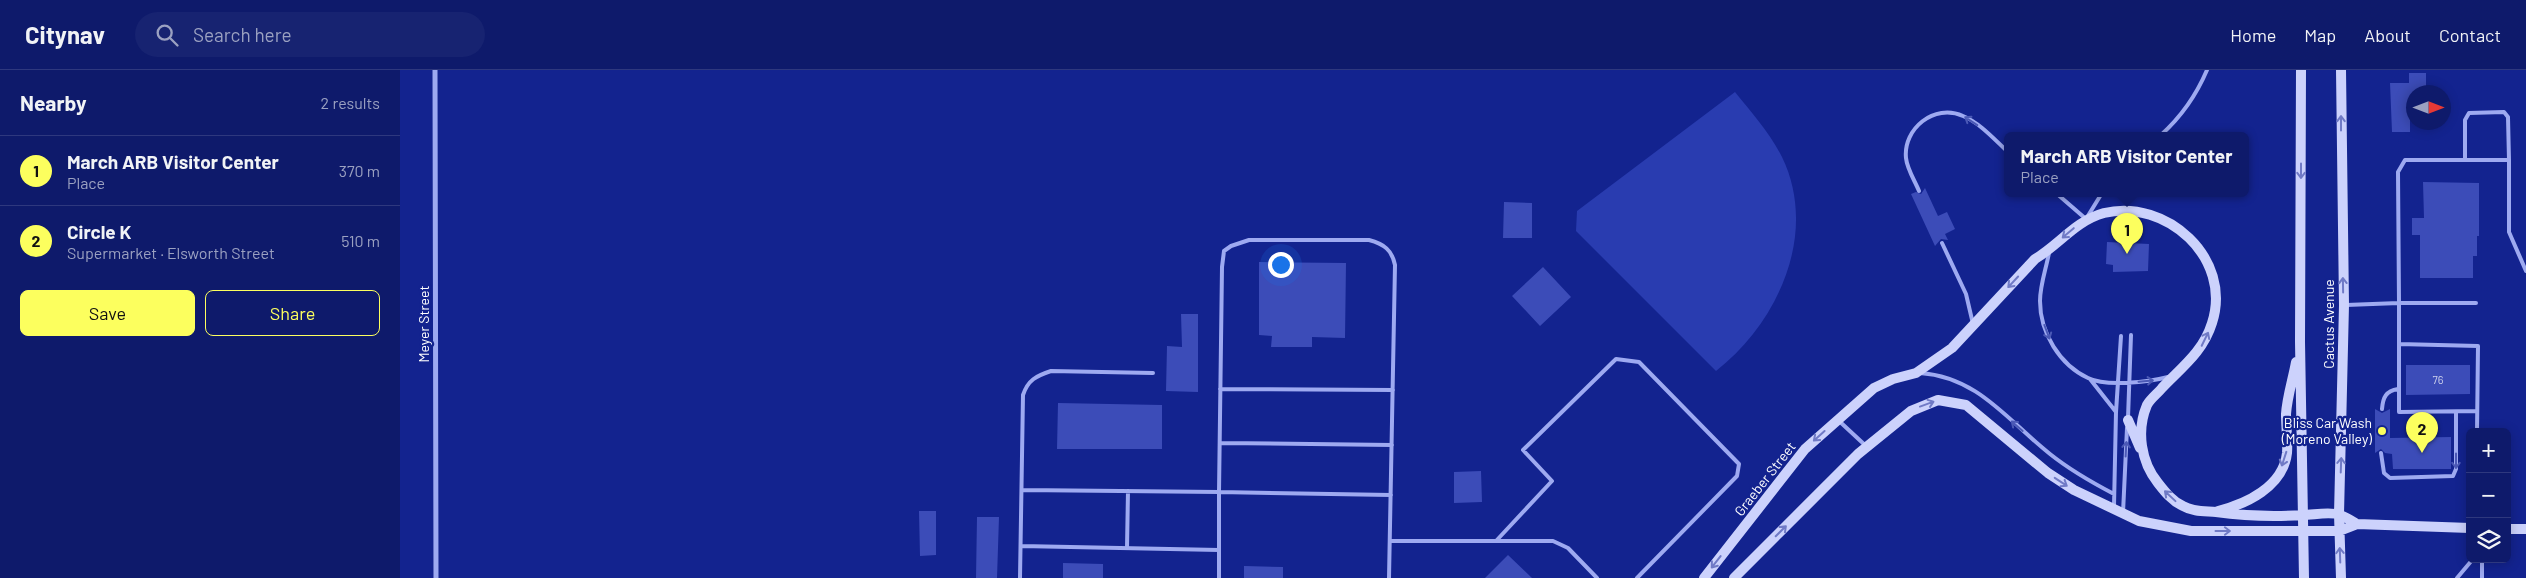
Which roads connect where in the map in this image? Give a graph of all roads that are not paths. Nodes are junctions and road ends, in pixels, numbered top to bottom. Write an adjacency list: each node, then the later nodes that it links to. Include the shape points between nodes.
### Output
1 (436, 70): 67 (street, Meyer Street)
2 (2207, 70): 5 (lane, via 2197,93)
3 (2301, 70): 22 (street, Cactus Avenue, one-way to 22)
4 (2341, 70): 18 (street, Cactus Avenue, one-way to 4)
5 (2164, 132)
6 (2004, 148): 9 (lane, one-way to 9, via 1961,115 1944,112 1932,115 1921,121 1907,146 1906,160)
7 (2465, 160): 8 (lane); 8 (lane, via 2465,120 2470,113 2504,112 2508,117); 16 (lane, via 2404,160 2398,172)
8 (2509, 160): 15 (lane, via 2508,232)
9 (1918, 191)
10 (2061, 197): 12 (lane)
11 (2100, 197): 12 (lane)
12 (2086, 219): 14 (street, one-way to 14); 26 (street, one-way to 12, via 2195,356 2213,320 2215,299 2206,260 2195,243 2178,227 2161,218 2124,210)
13 (1942, 242): 19 (lane, via 1966,294)
14 (2050, 250): 19 (street, Graeber Street, one-way to 19, via 2035,259); 27 (lane, one-way to 27, via 2040,302 2047,335 2068,363)
15 (2526, 271)
16 (2399, 303): 17 (lane); 18 (lane); 23 (lane)
17 (2476, 303)
18 (2344, 305): 52 (street, Cactus Avenue, one-way to 18)
19 (1973, 326): 25 (street, Graeber Street, via 1952,348)
20 (2131, 335): 28 (lane)
21 (2120, 336): 29 (lane)
22 (2300, 342): 50 (street, one-way to 50, via 2286,413 2287,454 2281,468 2262,493 2249,502); 53 (street, Cactus Avenue)
23 (2399, 344): 31 (lane); 34 (lane, via 2478,346)
24 (1153, 373): 45 (lane, via 1051,371 1038,375 1026,385)
25 (1916, 373): 37 (street, Graeber Street, via 1874,388); 48 (lane, one-way to 25, via 2070,469 1972,387 1939,374)
26 (2174, 375): 28 (lane, one-way to 26, via 2150,382); 44 (street, via 2147,404 2142,429)
27 (2090, 379): 29 (lane); 35 (lane)
28 (2129, 382): 29 (lane); 38 (lane)
29 (2118, 383): 35 (lane)
30 (1220, 389): 32 (lane); 32 (lane, via 1224,251 1249,240 1360,240 1378,242 1393,254); 40 (lane)
31 (2398, 389): 33 (lane, via 2390,390); 36 (lane, via 2399,412)
32 (1393, 390): 41 (lane)
33 (2382, 409)
34 (2477, 411): 36 (lane); 39 (lane)
35 (2116, 412): 48 (lane)
36 (2456, 412): 43 (lane, one-way to 43, via 2454,476 2390,478 2384,473)
37 (1837, 420): 42 (lane); 73 (street, Graeber Street, one-way to 73, via 1805,450)
38 (2128, 420): 44 (street); 51 (lane, one-way to 38)
39 (2477, 428)
40 (1220, 443): 41 (lane); 47 (lane)
41 (1392, 445): 49 (lane)
42 (1868, 447): 51 (street, one-way to 51, via 1911,411 1938,400 1966,405 2048,473); 74 (street, one-way to 42)
43 (2381, 453)
44 (2143, 454): 50 (street, one-way to 44, via 2192,510 2171,498 2145,464)
45 (1022, 490): 46 (lane); 62 (lane)
46 (1128, 491): 47 (lane); 63 (lane)
47 (1219, 492): 49 (lane); 64 (lane)
48 (2114, 494): 51 (lane)
49 (1391, 495): 60 (lane)
50 (2214, 512): 53 (street, via 2242,516)
51 (2119, 513): 58 (street, one-way to 58, via 2146,523 2191,531)
52 (2339, 514): 53 (street); 54 (street); 59 (street, Cactus Avenue)
53 (2302, 516): 58 (street, Cactus Avenue)
54 (2357, 524): 55 (street); 59 (street)
55 (2466, 528)
56 (2511, 529): 57 (street)
57 (2526, 529)
58 (2303, 531): 59 (street); 75 (street, Cactus Avenue)
59 (2339, 531): 76 (street, Cactus Avenue, one-way to 59)
60 (1390, 541): 61 (lane); 70 (lane)
61 (1496, 541): 71 (lane, via 1553,541 1568,548); 72 (lane, via 1552,481 1523,450 1616,359 1639,362 1739,464 1737,476)
62 (1021, 546): 63 (lane); 68 (lane)
63 (1127, 548): 64 (lane)
64 (1219, 550): 69 (lane)
65 (2470, 563): 77 (lane)
66 (2482, 563): 78 (lane)
67 (436, 578)
68 (1020, 578)
69 (1219, 578)
70 (1390, 578)
71 (1597, 578)
72 (1637, 578)
73 (1704, 578)
74 (1734, 578)
75 (2304, 578)
76 (2341, 578)
77 (2457, 578)
78 (2482, 578)

